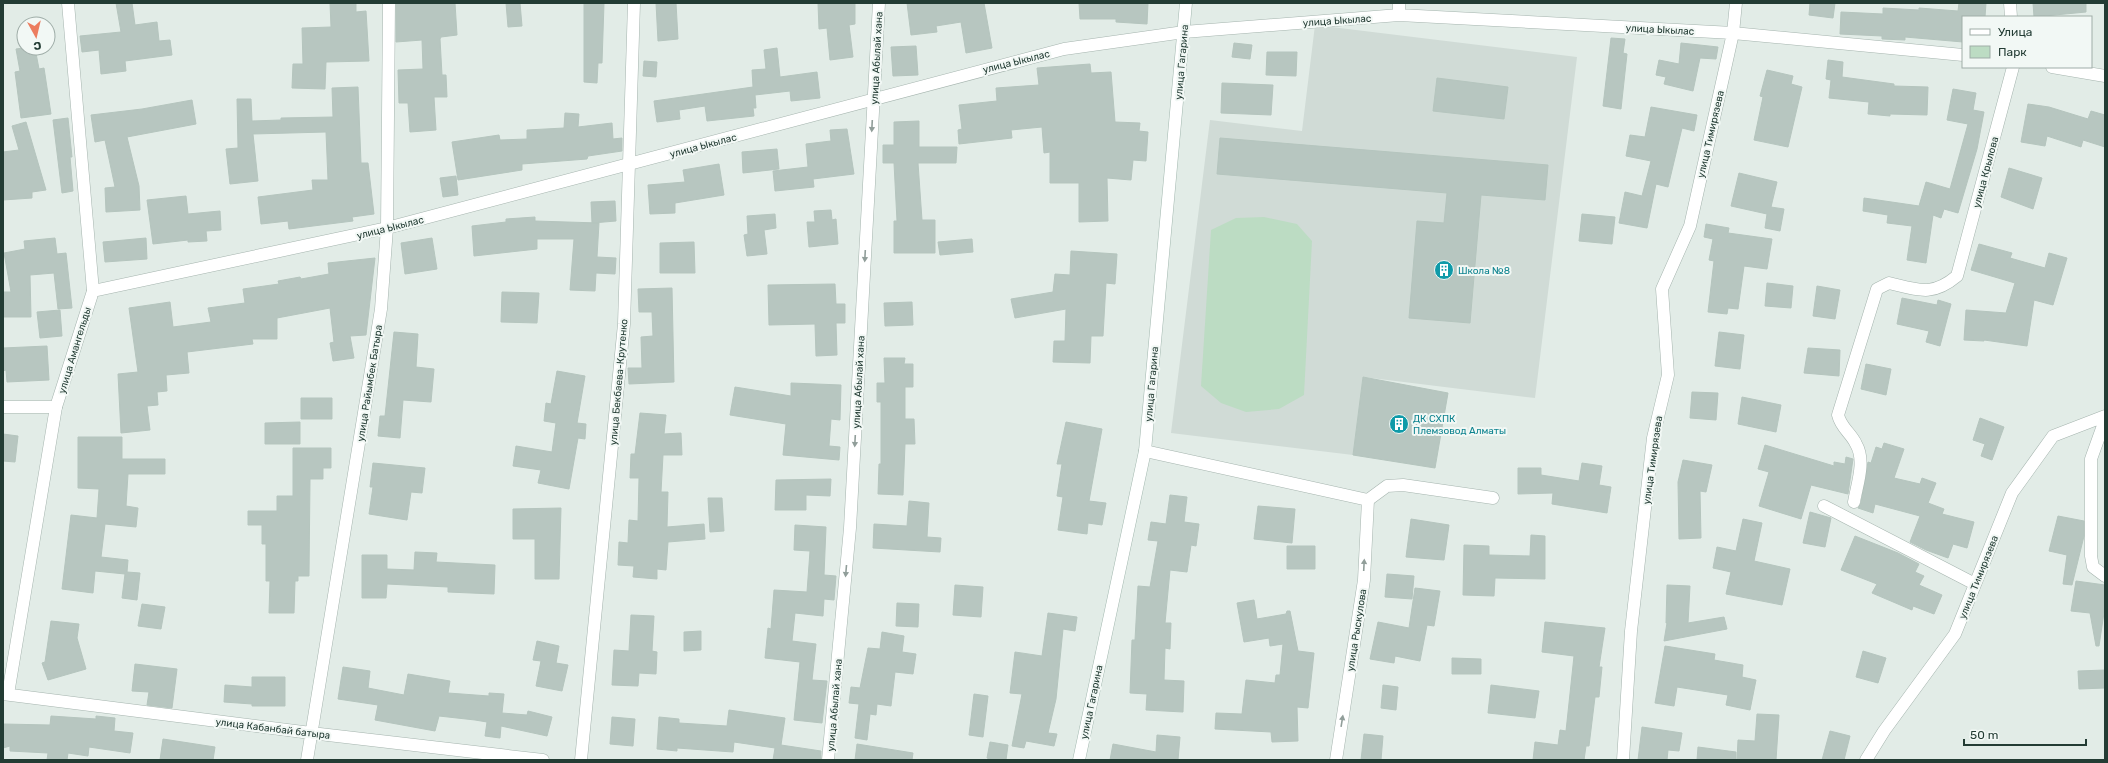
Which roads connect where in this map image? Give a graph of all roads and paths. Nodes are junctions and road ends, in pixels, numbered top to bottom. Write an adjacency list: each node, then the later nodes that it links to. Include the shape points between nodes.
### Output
1 (68, 3): 20 (street, улица Амангельды)
2 (389, 3): 19 (street, улица Райымбек Батыра)
3 (634, 3): 18 (street, улица Бекбаева-Крутенко)
4 (879, 3): 17 (street, улица Абылай хана)
5 (1186, 3): 11 (street, улица Гагарина)
6 (1399, 3): 9 (street)
7 (1736, 3): 12 (street, улица Тимирязева)
8 (2010, 3): 10 (street)
9 (1399, 16): 11 (street, улица Ыкылас); 12 (street, улица Ыкылас)
10 (2011, 16)
11 (1184, 32): 17 (street, улица Ыкылас, via 1064,49); 25 (street, улица Гагарина)
12 (1733, 33): 13 (street, улица Ыкылас); 40 (street, улица Тимирязева, via 1690,226 1662,289 1668,375 1653,438 1632,624)
13 (1962, 55)
14 (2013, 68): 28 (street, улица Крылова, via 1957,276 1946,286 1932,290 1921,291 1889,283 1877,289 1838,415 1840,424 1860,453 1861,464)
15 (2058, 68): 16 (street)
16 (2105, 76)
17 (874, 100): 18 (street, улица Ыкылас); 37 (street, улица Абылай хана, one-way to 37, via 850,528)
18 (630, 164): 19 (street, улица Ыкылас); 36 (street, улица Бекбаева-Крутенко, via 624,324)
19 (387, 228): 20 (street, улица Ыкылас); 33 (street, улица Райымбек Батыра, via 381,309)
20 (93, 291): 22 (street, улица Амангельды)
21 (3, 406): 22 (street)
22 (56, 407): 32 (street, улица Амангельды)
23 (2105, 416): 31 (street, улица Тимирязева, via 2053,436 2012,493)
24 (2105, 420): 30 (street, via 2091,459 2091,556 2093,567)
25 (1145, 451): 27 (street); 38 (street, улица Гагарина)
26 (1493, 498): 27 (street, via 1403,485 1387,486)
27 (1368, 500): 39 (street, улица Рыскулова, one-way to 27, via 1364,580)
28 (1854, 502)
29 (1824, 506): 31 (street)
30 (2105, 576)
31 (1975, 584): 41 (street, улица Тимирязева, via 1955,634 1884,731)
32 (5, 694): 33 (street, улица Кабанбай батыра)
33 (311, 733): 34 (street, улица Райымбек Батыра); 35 (street, улица Кабанбай батыра)
34 (307, 760)
35 (543, 760)
36 (581, 760)
37 (828, 760)
38 (1078, 760)
39 (1336, 760)
40 (1623, 760)
41 (1866, 760)

